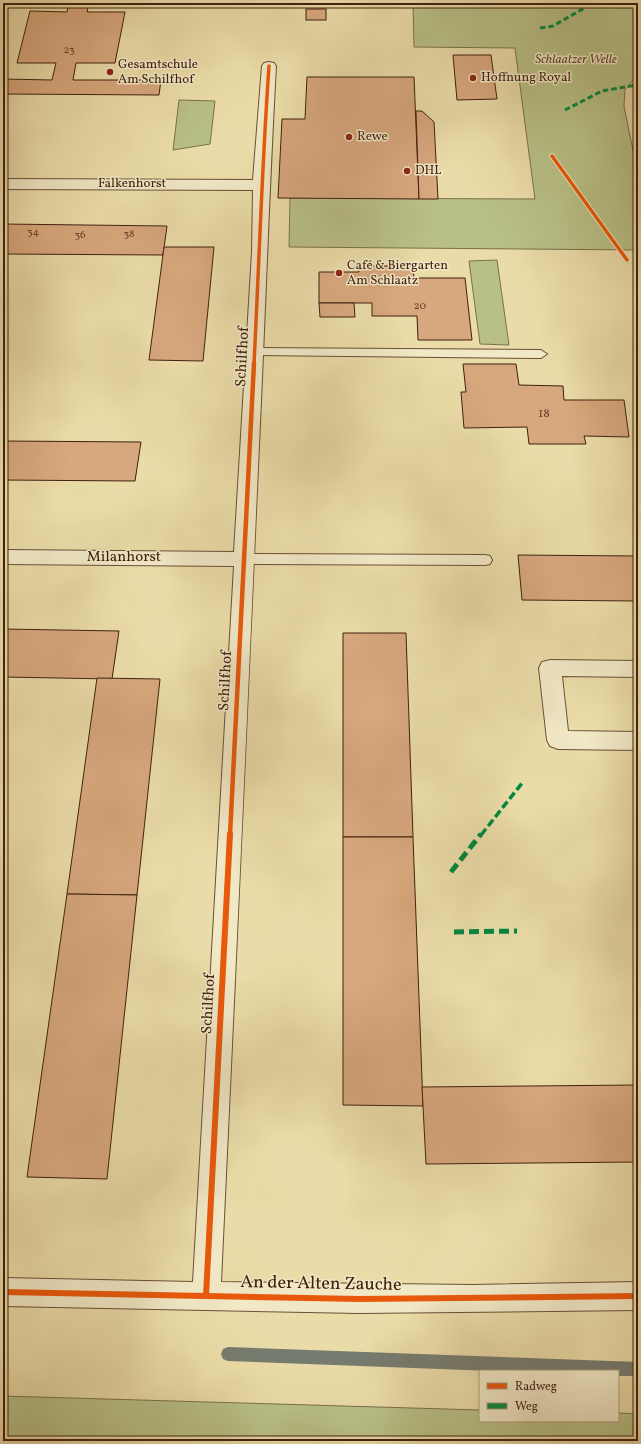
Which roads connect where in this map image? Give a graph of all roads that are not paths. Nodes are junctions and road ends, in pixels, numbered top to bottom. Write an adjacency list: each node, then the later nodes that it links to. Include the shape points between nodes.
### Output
1 (269, 66): 3 (street, Schilfhof)
2 (3, 184): 3 (street, Falkenhorst)
3 (261, 185): 4 (street, Schilfhof)
4 (255, 352): 5 (lane); 7 (street, Schilfhof)
5 (541, 354)
6 (3, 558): 7 (street, Milanhorst)
7 (245, 559): 8 (lane); 12 (street, Schilfhof)
8 (485, 560)
9 (638, 669): 10 (street, via 550,668 558,740)
10 (638, 741)
11 (3, 1292): 12 (street, An der Alten Zauche)
12 (206, 1296): 13 (street, An der Alten Zauche, via 473,1299)
13 (638, 1296)

